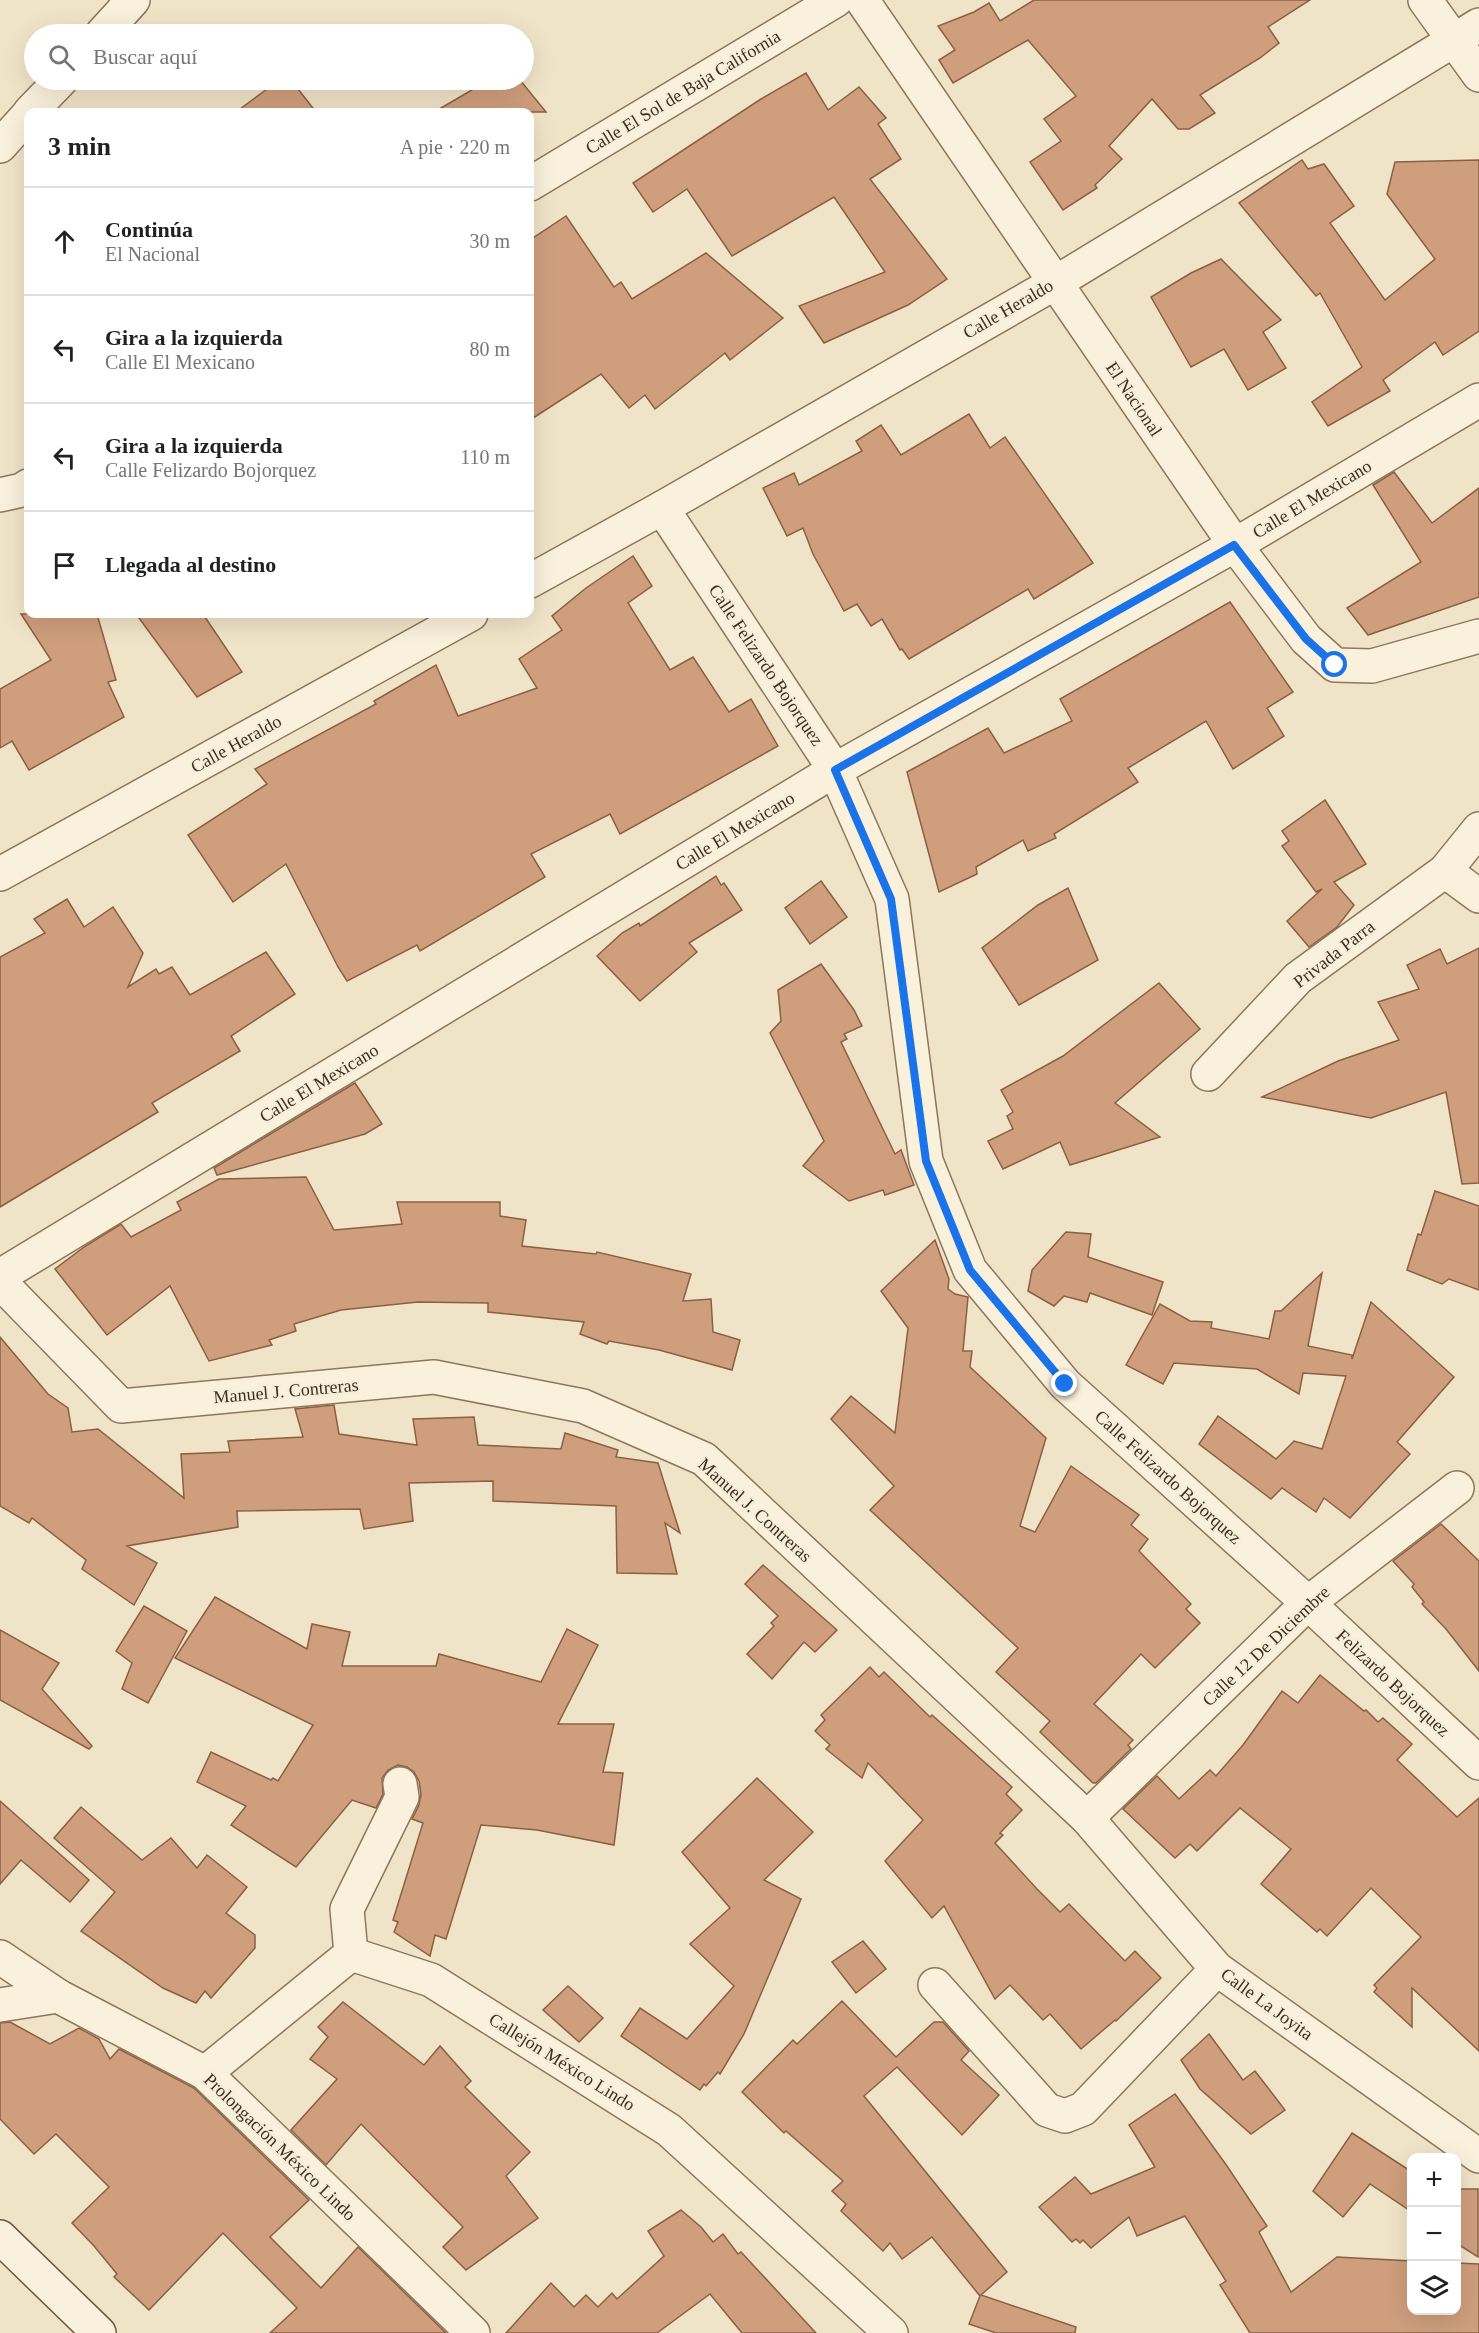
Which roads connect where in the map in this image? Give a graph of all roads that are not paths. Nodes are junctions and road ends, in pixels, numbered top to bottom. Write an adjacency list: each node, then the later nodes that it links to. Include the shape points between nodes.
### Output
1 (133, 0): 5 (street)
2 (836, 0): 12 (street, Calle El Sol de Baja California)
3 (862, 0): 13 (street, El Nacional)
4 (1425, 0): 6 (street)
5 (111, 24)
6 (1467, 33): 7 (street); 13 (street, Calle Heraldo)
7 (1479, 75)
8 (52, 90): 9 (street)
9 (35, 108)
10 (24, 120): 11 (street)
11 (0, 146)
12 (534, 182)
13 (1055, 283): 17 (street, Calle Heraldo); 18 (street, El Nacional)
14 (1479, 400): 18 (street, Calle El Mexicano)
15 (24, 489): 16 (street)
16 (0, 495)
17 (662, 508): 19 (street, Calle Heraldo); 22 (street, Calle Felizardo Bojorquez)
18 (1234, 545): 21 (street, El Nacional, via 1306,639 1335,665 1372,666); 22 (street, Calle El Mexicano)
19 (534, 579)
20 (464, 618): 25 (street, Calle Heraldo)
21 (1479, 636)
22 (835, 770): 28 (street, Calle El Mexicano); 31 (street, Calle Felizardo Bojorquez, via 891,899 926,1161 970,1270 1065,1384)
23 (1479, 829): 24 (street)
24 (1445, 871): 26 (street); 27 (street, Privada Parra, via 1298,978)
25 (0, 874)
26 (1479, 896)
27 (1208, 1074)
28 (0, 1276)
29 (0, 1282): 34 (street, Manuel J. Contreras, via 121,1406 434,1377 583,1406 704,1460)
30 (1457, 1488): 31 (street, Calle 12 De Diciembre)
31 (1308, 1604): 32 (street, Felizardo Bojorquez); 34 (street, Calle 12 De Diciembre)
32 (1479, 1763)
33 (400, 1784): 35 (street, via 402,1797 347,1909)
34 (1088, 1818): 37 (street, Calle La Joyita)
35 (351, 1954): 41 (street); 46 (street, Callejón México Lindo, via 431,1980 669,2130)
36 (0, 1957): 39 (street, Prolongación México Lindo)
37 (1217, 1968): 38 (street, via 1083,2109 1065,2116 1047,2110); 42 (street, Calle La Joyita)
38 (935, 1985)
39 (57, 1996): 40 (street); 41 (street, Prolongación México Lindo)
40 (0, 2006)
41 (205, 2073): 45 (street, Prolongación México Lindo)
42 (1479, 2156)
43 (0, 2237): 44 (street)
44 (99, 2333)
45 (473, 2333)
46 (891, 2333)

